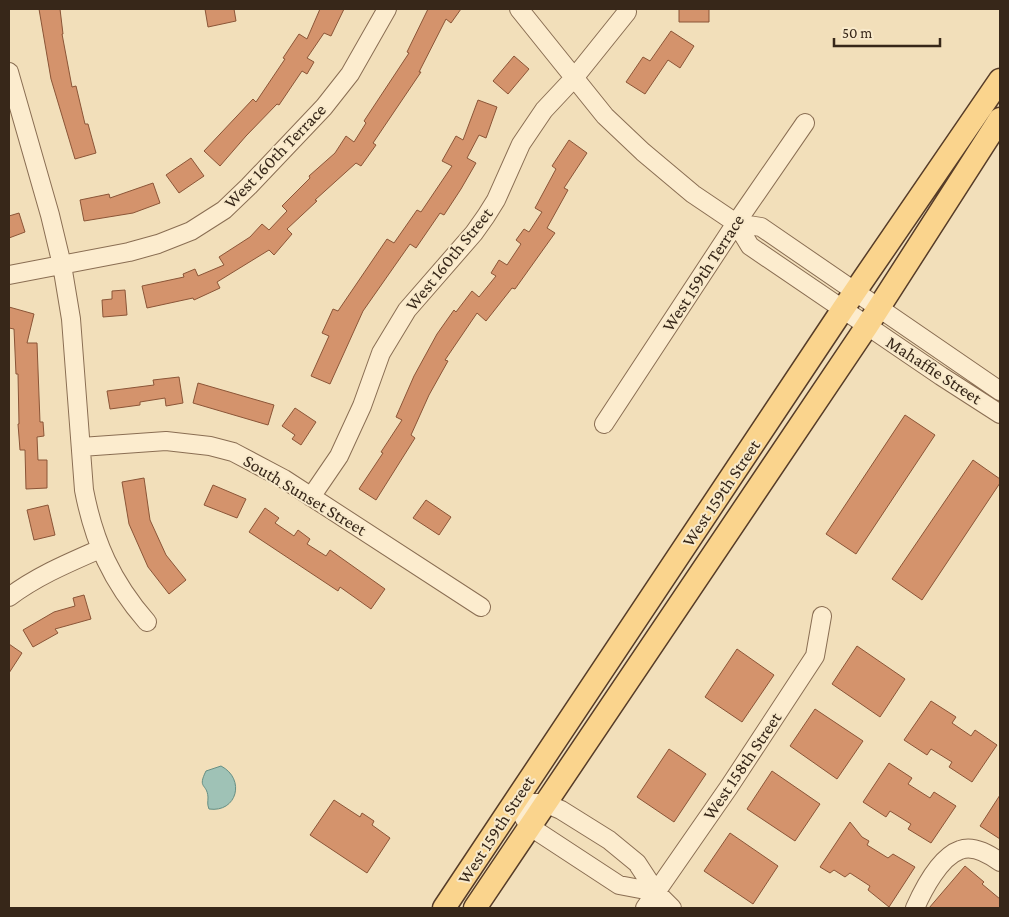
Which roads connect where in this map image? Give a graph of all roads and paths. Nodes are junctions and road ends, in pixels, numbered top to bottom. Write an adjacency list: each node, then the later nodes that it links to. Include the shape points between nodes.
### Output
1 (387, 9): 10 (street, West 160th Terrace, via 350,74 324,107 224,210 191,231 158,244)
2 (519, 9): 5 (street)
3 (627, 12): 5 (street, West 160th Street)
4 (9, 72): 10 (street)
5 (574, 78): 9 (street, via 606,116 643,152 693,194); 18 (street, West 160th Street, via 528,132 496,200 474,233 407,310 391,334 349,436)
6 (1000, 80): 12 (main road, West 159th Street)
7 (1000, 119): 13 (main road, West 159th Street)
8 (805, 123): 9 (street, West 159th Terrace)
9 (736, 223): 12 (street, via 761,226); 16 (street, West 159th Terrace)
10 (62, 265): 11 (street, West 160th Terrace); 17 (street)
11 (9, 275)
12 (849, 301): 13 (street); 24 (main road, West 159th Street)
13 (873, 317): 14 (street, Mahaffie Street); 15 (street, Mahaffie Street); 25 (main road, West 159th Street)
14 (1000, 391)
15 (1000, 414)
16 (604, 424)
17 (81, 447): 18 (street, South Sunset Street, via 166,441 210,446 255,463); 19 (street, via 89,517)
18 (311, 497): 21 (street, South Sunset Street)
19 (100, 549): 20 (street, via 56,567); 23 (street, via 118,585)
20 (9, 597)
21 (481, 607)
22 (822, 616): 28 (street, West 158th Street, via 815,656)
23 (147, 622)
24 (514, 803): 25 (street); 26 (street); 29 (main road, West 159th Street)
25 (545, 803): 26 (main road, West 159th Street); 28 (street, via 616,846 637,863)
26 (530, 826): 28 (street, via 619,885); 30 (main road, West 159th Street)
27 (1000, 862): 33 (street, via 977,849 961,849 939,868)
28 (656, 892): 31 (street, West 158th Street); 32 (street)
29 (444, 908)
30 (475, 908)
31 (644, 908)
32 (672, 908)
33 (915, 908)

